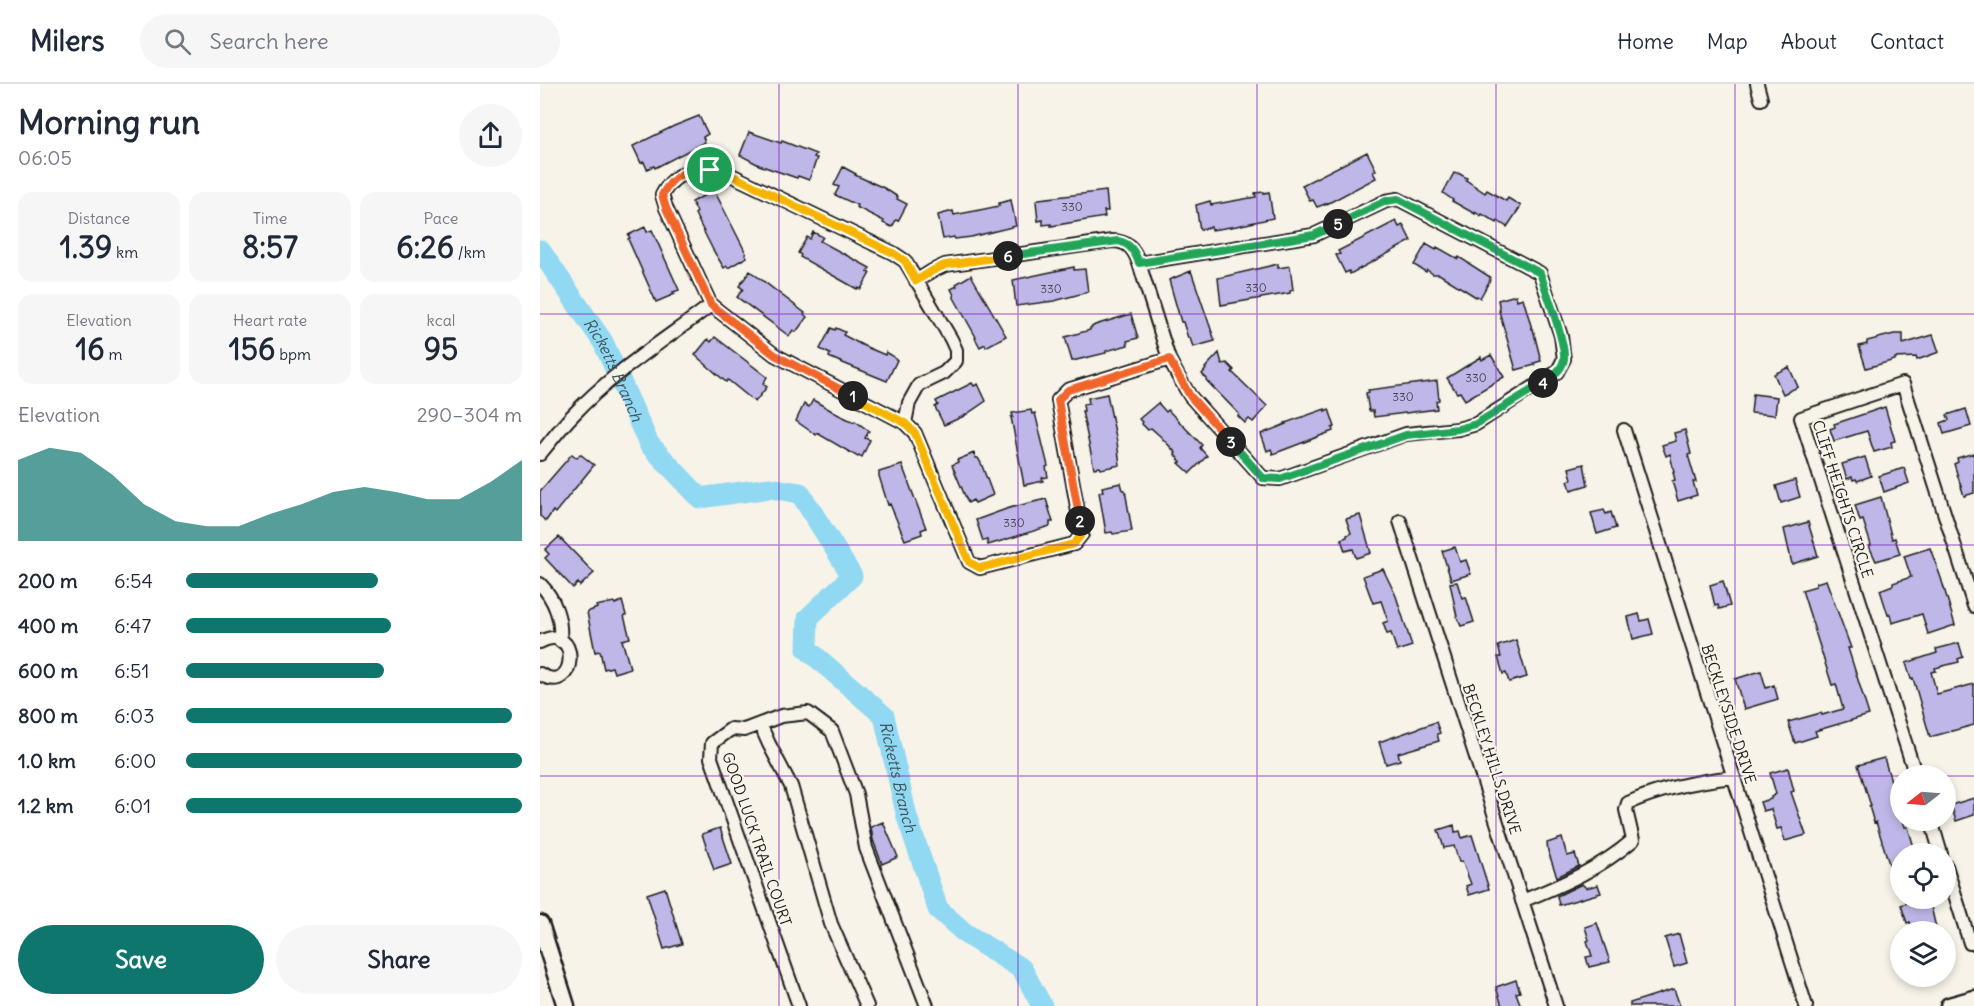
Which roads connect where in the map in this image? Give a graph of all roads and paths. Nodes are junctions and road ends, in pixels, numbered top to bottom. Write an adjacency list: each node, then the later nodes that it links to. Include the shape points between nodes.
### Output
1 (1757, 84): 2 (street)
2 (1761, 99)
3 (1139, 263): 4 (street, via 1125,242 1113,241 945,265); 6 (street); 6 (street, via 1314,235 1398,199 1540,273 1564,359 1557,372 1476,424 1406,435 1272,479 1263,478 1190,396)
4 (916, 281): 5 (street, via 905,261 893,253 727,173 689,170 667,186 662,195); 7 (street, via 951,339 956,361 944,373 919,385 909,403)
5 (711, 305): 7 (street, via 775,355); 9 (street, via 594,395)
6 (1169, 359): 7 (street, via 1062,395 1058,400 1082,534 1074,544 980,568 969,562 915,433)
7 (905, 423)
8 (1624, 430): 18 (street, BECKLEYSIDE DRIVE)
9 (540, 454)
10 (1400, 521): 20 (street, BECKLEY HILLS DRIVE)
11 (540, 584): 13 (street, via 556,607)
12 (1974, 606): 17 (street, CLIFF HEIGHTS CIRCLE, via 1903,384 1801,418)
13 (560, 640): 14 (street); 15 (street, via 571,656 568,669 557,677)
14 (540, 642)
15 (540, 674)
16 (760, 724): 25 (street, GOOD LUCK TRAIL COURT, via 744,730 731,729 712,743 711,758); 26 (street, via 791,786 831,924); 27 (street, GOOD LUCK TRAIL COURT, via 781,716 808,713 832,731 856,794 866,848)
17 (1912, 765)
18 (1734, 777): 20 (street, via 1654,792 1628,803 1626,810 1634,840 1569,882); 29 (street, BECKLEYSIDE DRIVE)
19 (1956, 898): 22 (street, via 1970,943)
20 (1522, 901): 28 (street, BECKLEY HILLS DRIVE)
21 (540, 924): 24 (main road)
22 (1974, 943)
23 (1974, 999): 30 (main road)
24 (566, 1006)
25 (799, 1006)
26 (867, 1006)
27 (927, 1006)
28 (1556, 1006)
29 (1806, 1006)
30 (1949, 1006)

